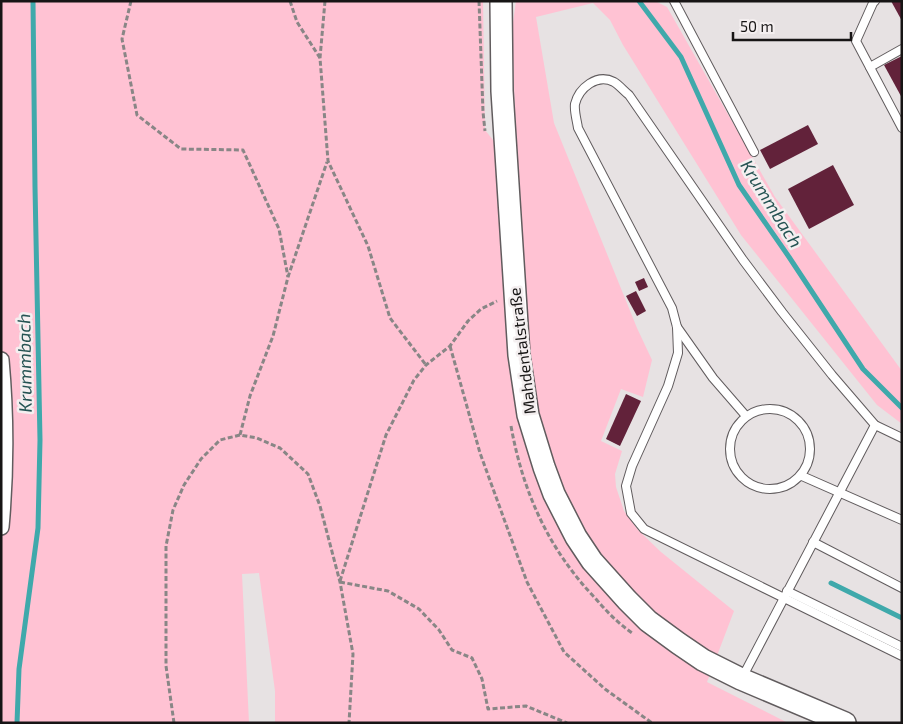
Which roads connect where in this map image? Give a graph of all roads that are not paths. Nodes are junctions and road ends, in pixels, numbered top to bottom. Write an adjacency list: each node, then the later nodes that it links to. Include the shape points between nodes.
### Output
1 (500, 1): 22 (main road, Mahdentalstraße, via 508,206 519,355 528,415 544,467 576,537 592,561 627,600 648,621 703,660)
2 (674, 1): 7 (lane)
3 (875, 1): 5 (lane, via 856,41)
4 (902, 49): 5 (lane)
5 (870, 67): 6 (lane)
6 (902, 128)
7 (754, 152)
8 (677, 327): 10 (lane, via 713,378); 11 (lane, via 672,308 578,128 575,106 580,92 590,83 612,81 629,95 743,260); 19 (lane, via 678,353 668,386 626,486 631,513 644,529)
9 (1, 360): 16 (street, via 5,438)
10 (746, 416): 13 (lane, via 760,409 776,409 791,414 804,426 811,451); 13 (lane, via 732,434 729,457 740,478 760,490 783,489)
11 (875, 425): 12 (lane); 14 (lane)
12 (902, 438)
13 (802, 476): 14 (lane)
14 (839, 492): 15 (lane); 17 (lane)
15 (902, 520)
16 (1, 527)
17 (813, 542): 18 (lane); 19 (lane)
18 (902, 588)
19 (785, 595): 20 (lane); 21 (lane); 22 (lane)
20 (902, 647)
21 (902, 656)
22 (742, 678): 23 (main road, Mahdentalstraße)
23 (846, 723)

